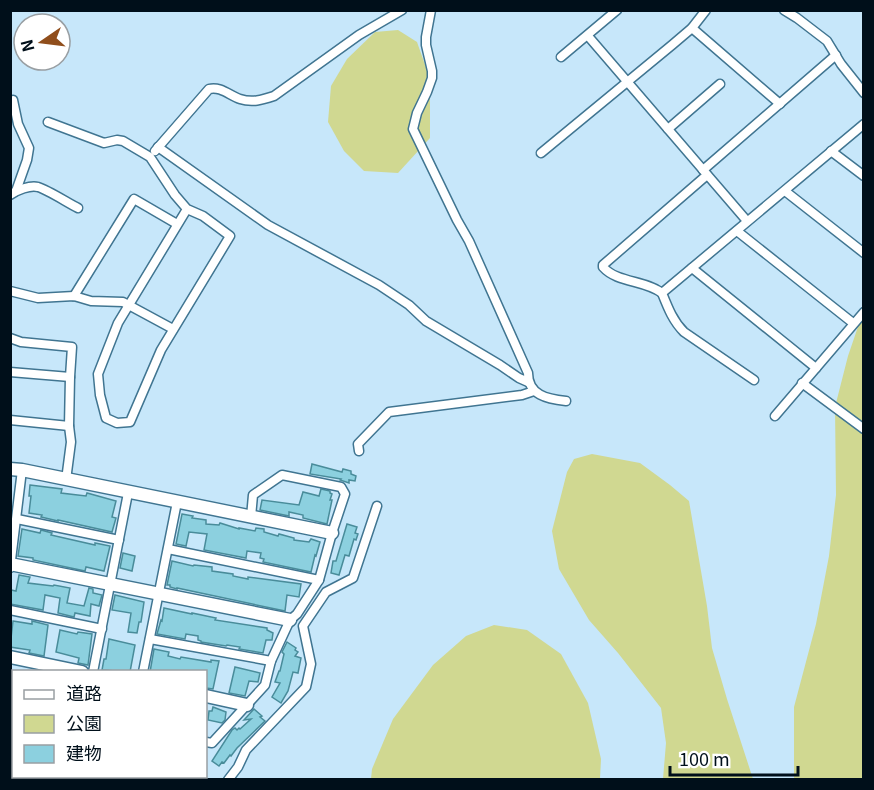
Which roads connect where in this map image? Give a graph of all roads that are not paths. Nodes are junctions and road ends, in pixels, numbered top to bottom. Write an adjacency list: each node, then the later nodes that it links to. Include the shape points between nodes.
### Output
1 (402, 10): 18 (street, via 359,35 274,96 252,102 209,89)
2 (431, 10): 45 (street, via 426,45 432,78 412,129 469,241 528,373)
3 (617, 10): 7 (street)
4 (706, 10): 6 (street)
5 (784, 10): 8 (street, via 827,41)
6 (692, 28): 10 (street); 14 (street)
7 (588, 36): 9 (street); 10 (street)
8 (836, 55): 12 (street); 14 (street)
9 (561, 57)
10 (627, 83): 17 (street); 20 (street)
11 (720, 84): 17 (street)
12 (864, 93)
13 (10, 101): 25 (street, via 13,100 29,148)
14 (780, 104): 22 (street)
15 (48, 122): 21 (street, via 104,143 123,141)
16 (864, 124): 19 (street)
17 (668, 129): 22 (street)
18 (158, 147): 21 (street); 45 (street, via 268,225 379,285 426,321)
19 (831, 151): 23 (street); 24 (street)
20 (541, 153)
21 (150, 156): 27 (street)
22 (705, 173): 28 (street); 34 (street, via 603,265 614,275)
23 (864, 176)
24 (785, 190): 28 (street); 31 (street)
25 (13, 193): 26 (street, via 37,187)
26 (78, 208)
27 (187, 209): 29 (street); 39 (street, via 230,236)
28 (747, 221): 30 (street)
29 (177, 224): 35 (street, via 134,199); 36 (street)
30 (736, 231): 32 (street); 38 (street)
31 (864, 253)
32 (692, 268): 34 (street); 41 (street)
33 (10, 291): 35 (street, via 38,298)
34 (662, 293): 44 (street, via 684,332)
35 (74, 296): 36 (street)
36 (129, 305): 39 (street); 39 (street, via 98,374 106,418 117,423 130,422)
37 (864, 312): 38 (street)
38 (853, 323): 41 (street)
39 (173, 329)
40 (10, 338): 43 (street, via 72,346)
41 (816, 368): 46 (street)
42 (10, 372): 43 (street)
43 (70, 377): 51 (street)
44 (754, 380)
45 (528, 382): 47 (street)
46 (802, 383): 49 (street); 52 (street)
47 (534, 391): 48 (street); 53 (street, via 389,412 358,444)
48 (566, 401)
49 (775, 416)
50 (10, 420): 51 (street)
51 (69, 426): 55 (street)
52 (864, 429)
53 (359, 451)
54 (16, 470): 55 (street); 60 (street)
55 (66, 480): 56 (street)
56 (128, 493): 57 (street); 62 (street)
57 (177, 502): 59 (street); 63 (street)
58 (376, 506): 80 (street, via 352,578 326,592 303,626 311,664 306,687 246,750)
59 (251, 517): 61 (street); 61 (street, via 254,495 282,475 341,487 345,494)
60 (17, 519): 62 (street); 64 (street)
61 (332, 533): 65 (street)
62 (119, 540): 66 (street)
63 (168, 549): 65 (street); 67 (street)
64 (11, 565): 66 (street)
65 (319, 580): 69 (street)
66 (110, 584): 67 (street); 70 (street)
67 (158, 594): 69 (street); 71 (street)
68 (10, 610): 70 (street)
69 (290, 620): 73 (street)
70 (102, 629): 75 (street)
71 (150, 639): 73 (street); 76 (street)
72 (10, 657): 74 (street)
73 (271, 661): 78 (street, via 265,685)
74 (72, 670)
75 (93, 670)
76 (143, 670)
77 (207, 696): 78 (street)
78 (246, 705): 79 (street, via 212,743)
79 (207, 742)
80 (228, 780)

